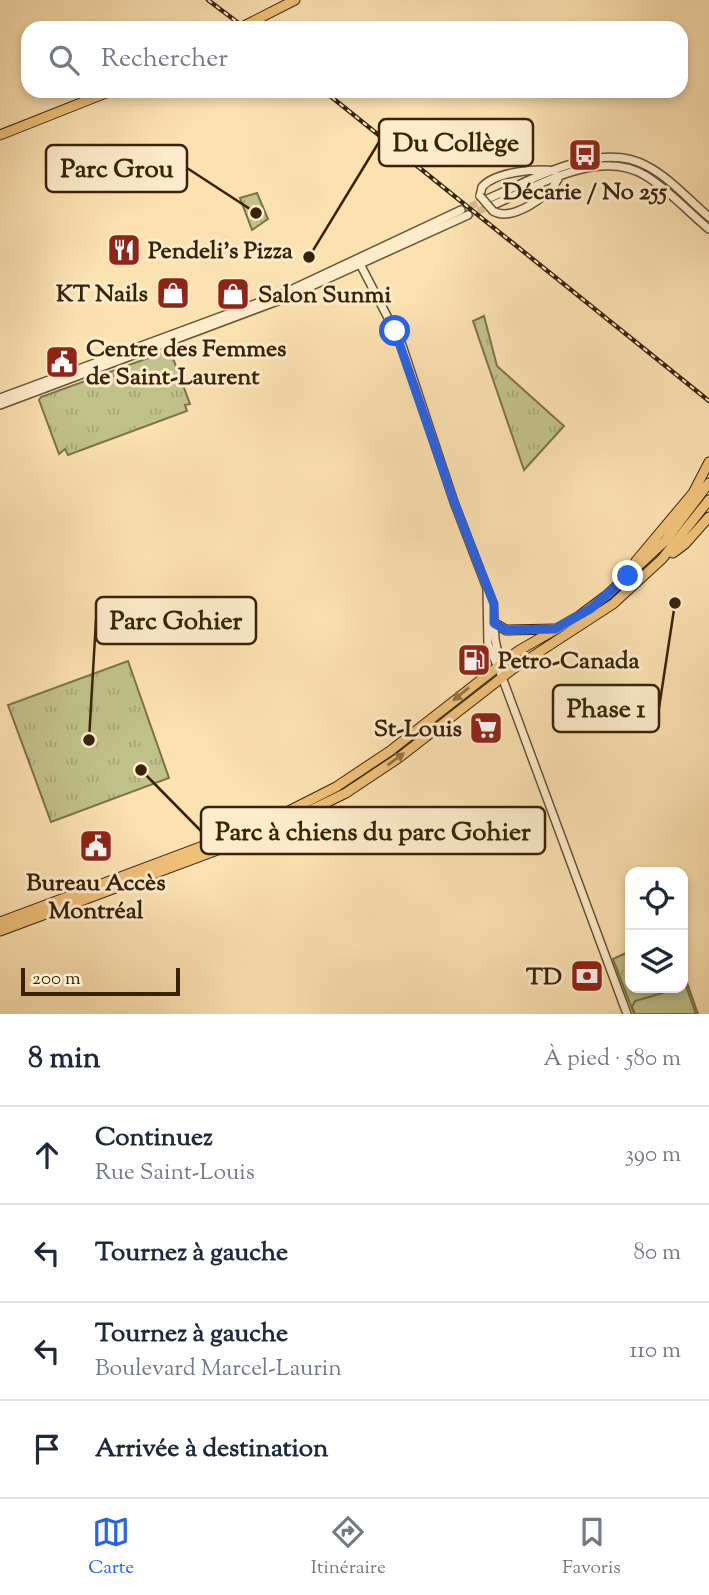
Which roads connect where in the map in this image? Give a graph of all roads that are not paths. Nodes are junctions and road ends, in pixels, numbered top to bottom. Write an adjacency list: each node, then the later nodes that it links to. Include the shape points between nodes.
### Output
1 (295, 0): 2 (main road)
2 (254, 21)
3 (93, 98): 4 (main road)
4 (0, 135)
5 (557, 175): 6 (street); 6 (street, bridge, via 554,186 504,215 493,211); 6 (street, via 544,169 491,180 482,187); 8 (street, via 597,157 636,160 664,177); 9 (street, via 602,166 632,169 658,184)
6 (486, 201)
7 (465, 213): 10 (street)
8 (709, 217)
9 (709, 229)
10 (358, 261): 11 (street, via 282,294); 12 (street, via 283,299); 19 (street, via 401,344)
11 (0, 398)
12 (0, 405)
13 (709, 462): 18 (main road, via 693,493)
14 (709, 483): 18 (main road, via 675,529)
15 (709, 500): 17 (main road)
16 (709, 517): 17 (main road, via 685,544)
17 (662, 559): 23 (main road, via 601,614)
18 (628, 576): 21 (main road, via 590,609)
19 (486, 589): 20 (street, via 494,604); 22 (street, via 487,642)
20 (494, 623): 21 (main road, via 506,630); 22 (street)
21 (555, 629): 22 (main road)
22 (499, 666): 23 (street); 24 (main road, one-way to 24, via 382,757 302,806)
23 (502, 677): 25 (main road, one-way to 23, via 311,813 391,762); 26 (street)
24 (0, 922)
25 (0, 932)
26 (627, 1014)

